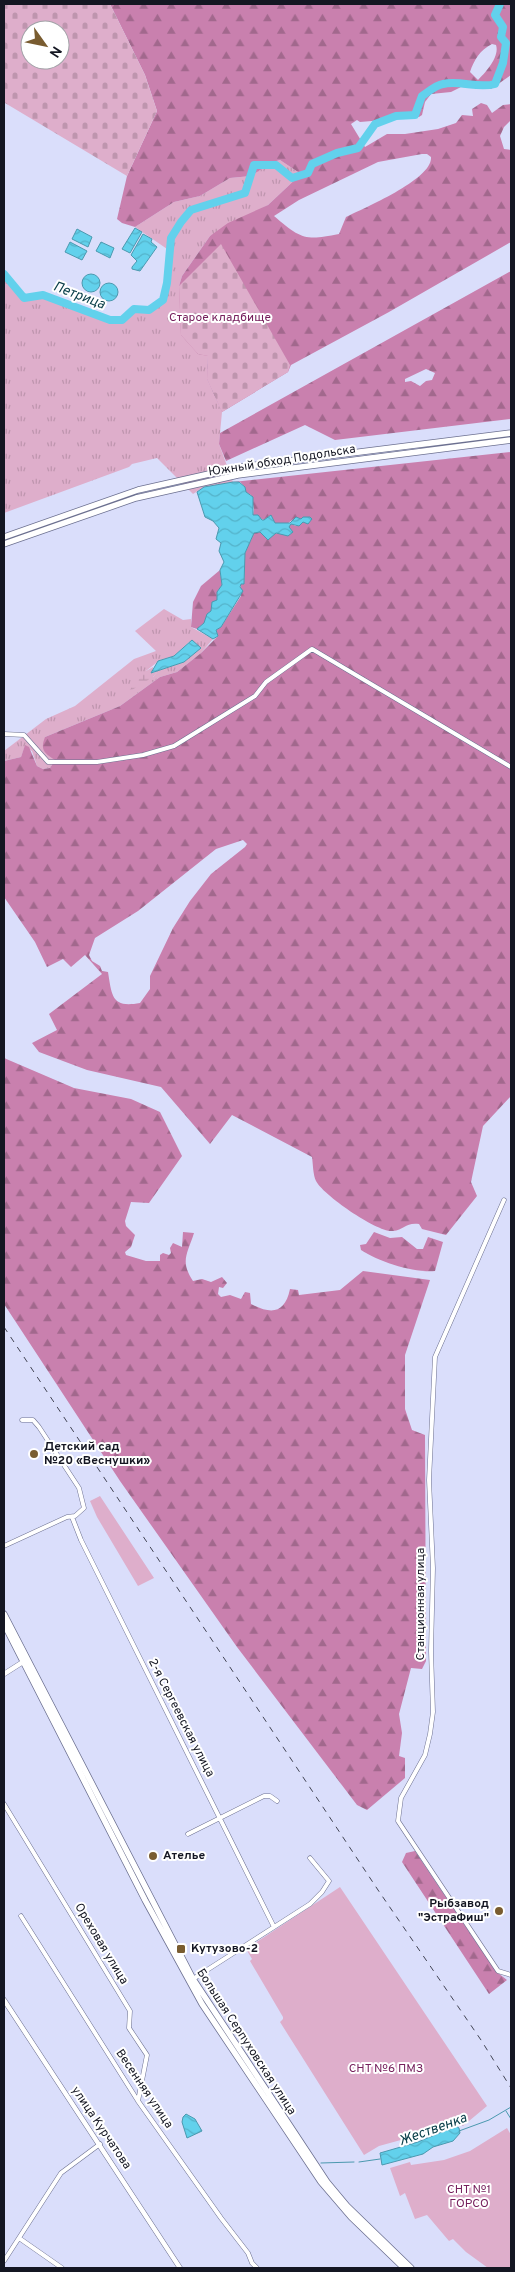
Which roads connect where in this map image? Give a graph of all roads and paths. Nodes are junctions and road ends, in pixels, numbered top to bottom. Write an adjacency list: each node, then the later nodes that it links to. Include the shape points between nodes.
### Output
1 (511, 433): 3 (main road, Южный обход Подольска, via 240,467 138,490)
2 (511, 440): 4 (main road, Южный обход Подольска, via 238,475 136,498)
3 (4, 537)
4 (4, 544)
5 (4, 734): 6 (street, via 24,734 48,762 97,762 143,755 174,746 255,696 266,682 312,649)
6 (511, 767)
7 (504, 1200): 22 (street, Станционная улица, via 435,1357 430,1480 433,1712 425,1756 401,1798 398,1821 498,1971)
8 (22, 1420): 9 (street, via 36,1422 80,1488 84,1508)
9 (72, 1517): 10 (street); 17 (street, 2-я Сергеевская улица)
10 (4, 1546)
11 (4, 1614): 13 (main road, Большая Серпуховская улица)
12 (4, 1624): 13 (main road, Большая Серпуховская улица)
13 (25, 1660): 14 (street); 23 (main road, Большая Серпуховская улица); 34 (main road, Большая Серпуховская улица, via 145,1900 202,2004 326,2189)
14 (4, 1674)
15 (277, 1800): 17 (street, via 264,1796)
16 (4, 1804): 25 (street, Ореховая улица, via 130,2011 129,2028 147,2055)
17 (220, 1818): 18 (street); 21 (street, 2-я Сергеевская улица)
18 (188, 1834)
19 (310, 1858): 21 (street, via 329,1881 310,1904)
20 (21, 1916): 25 (street, Весенняя улица)
21 (274, 1927): 23 (street)
22 (511, 1975)
23 (193, 1979): 35 (main road, Большая Серпуховская улица, via 327,2182)
24 (4, 2000): 26 (street, улица Курчатова)
25 (138, 2101): 29 (street, Весенняя улица)
26 (100, 2144): 27 (street, via 61,2173); 31 (street, улица Курчатова)
27 (20, 2238): 28 (street); 30 (street)
28 (4, 2261)
29 (252, 2263): 32 (street); 33 (street, Весенняя улица)
30 (62, 2268)
31 (180, 2268)
32 (247, 2268)
33 (257, 2268)
34 (404, 2268)
35 (411, 2268)

